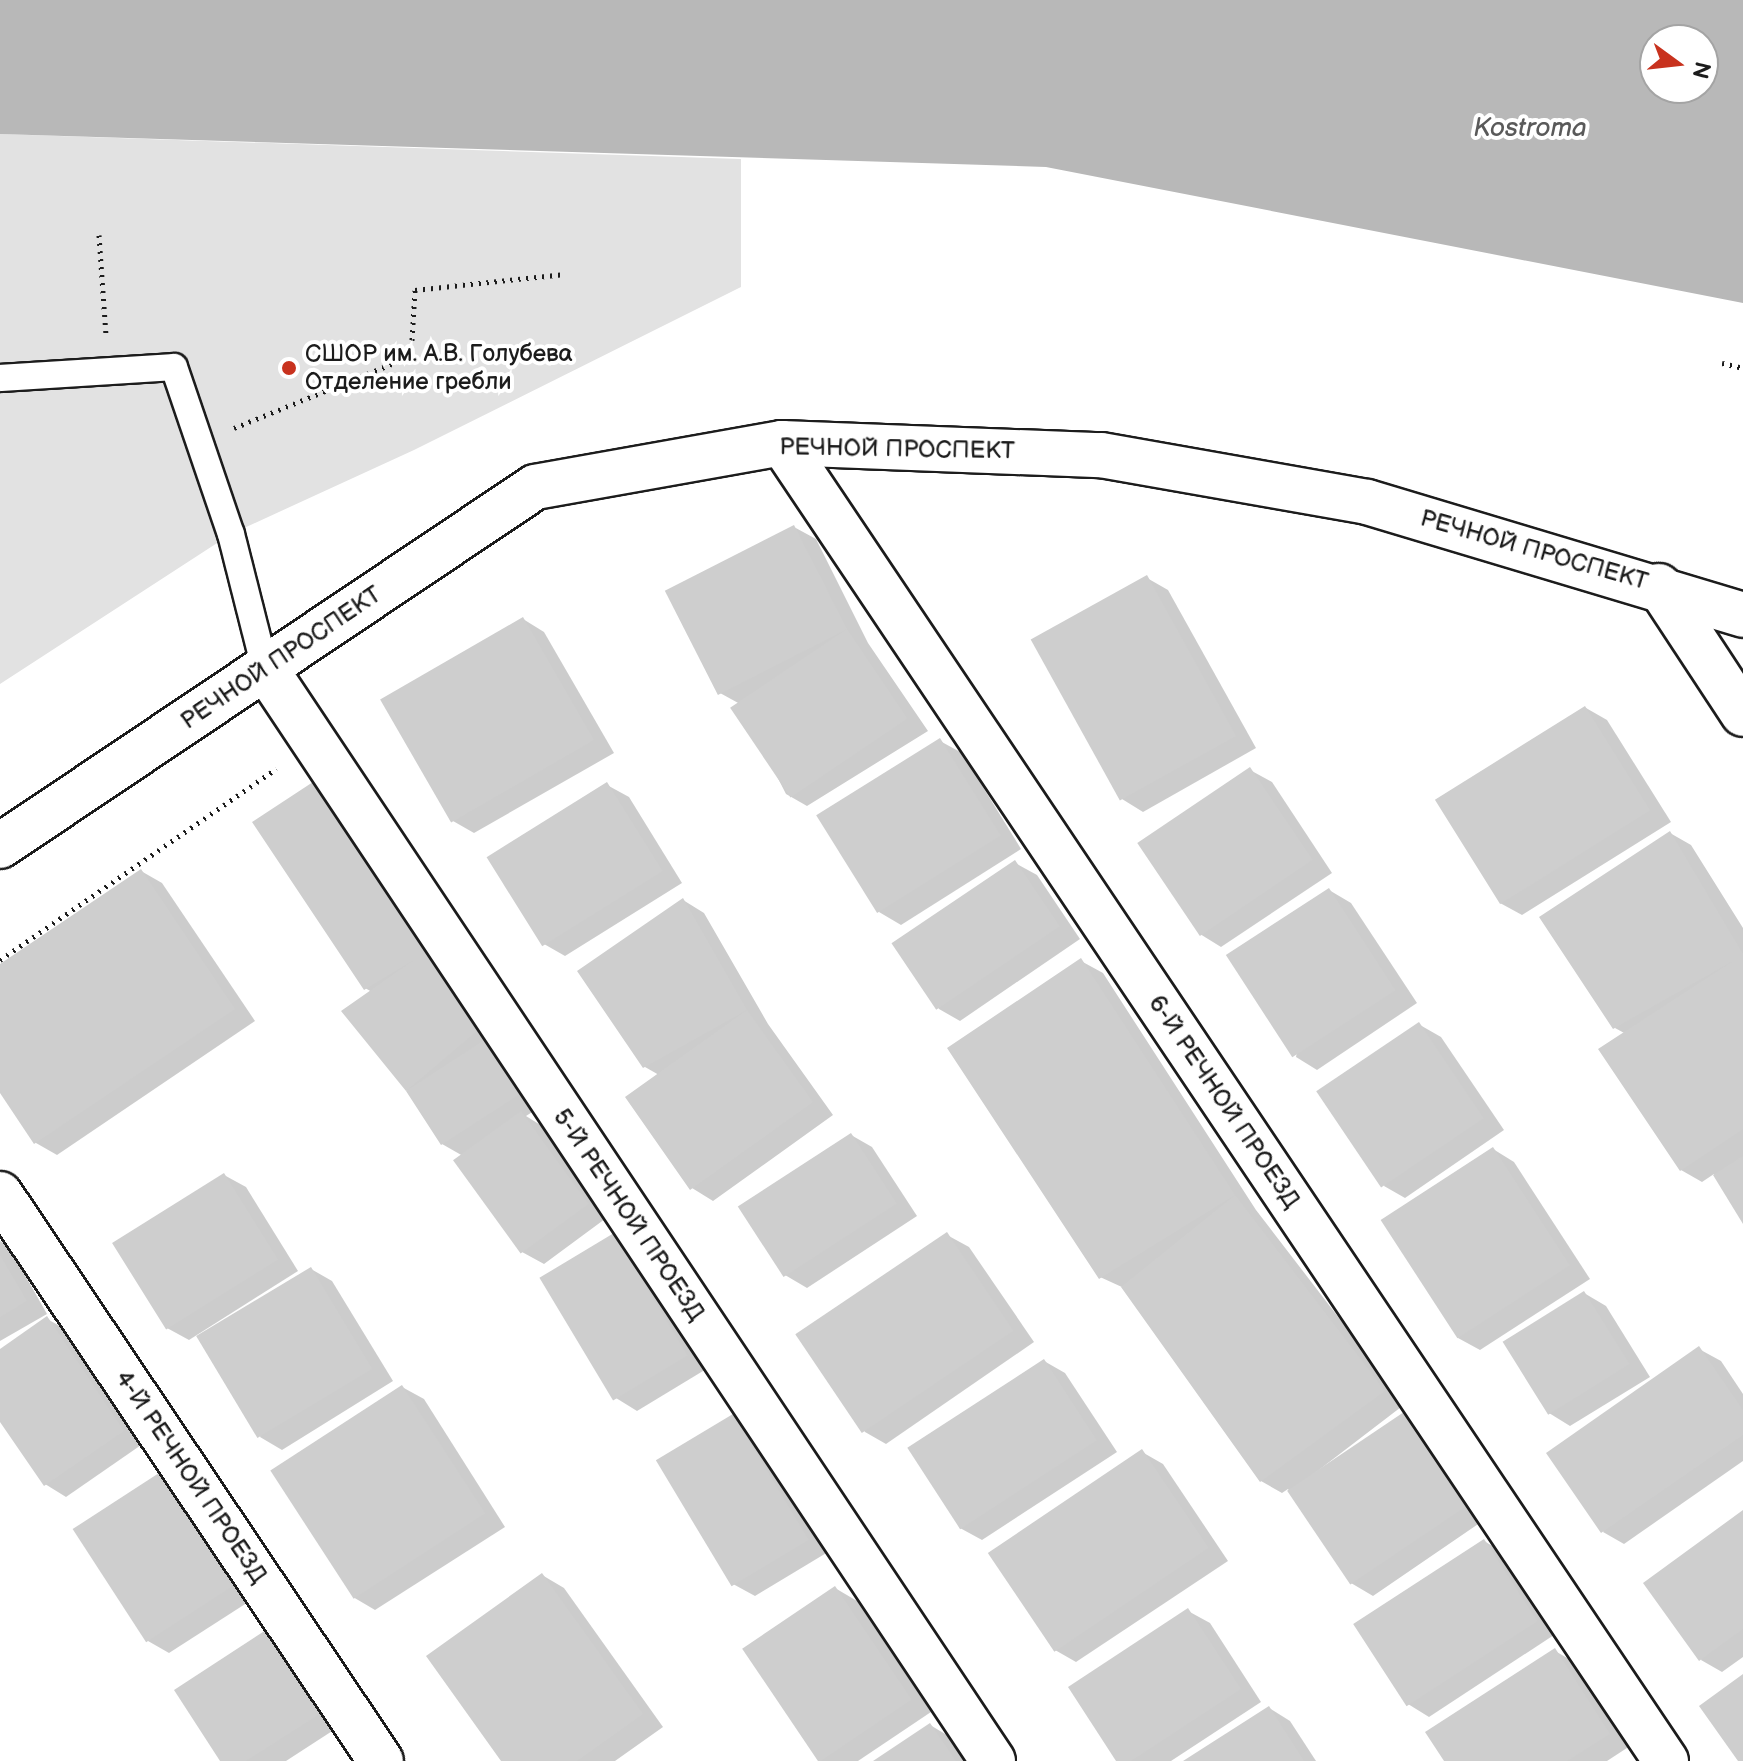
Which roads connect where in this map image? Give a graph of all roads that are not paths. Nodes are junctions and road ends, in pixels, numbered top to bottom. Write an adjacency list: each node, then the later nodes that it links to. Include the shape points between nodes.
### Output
1 (0, 378): 5 (lane, via 174,367 231,534)
2 (782, 443): 3 (street, РЕЧНОЙ ПРОСПЕКТ, via 1101,455 1367,502); 5 (street, РЕЧНОЙ ПРОСПЕКТ, via 535,487); 11 (street, 6-Й РЕЧНОЙ ПРОЕЗД)
3 (1659, 586): 4 (street, РЕЧНОЙ ПРОСПЕКТ); 6 (street)
4 (1743, 615)
5 (265, 668): 7 (street, РЕЧНОЙ ПРОСПЕКТ); 10 (street, 5-Й РЕЧНОЙ ПРОЕЗД)
6 (1743, 714)
7 (0, 846)
8 (0, 1194): 9 (street, 4-Й РЕЧНОЙ ПРОЕЗД)
9 (381, 1761)
10 (993, 1761)
11 (1666, 1761)

